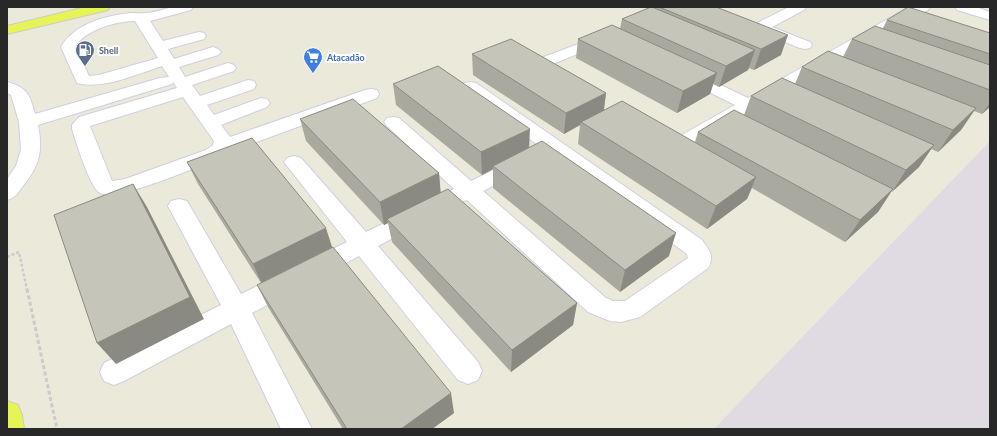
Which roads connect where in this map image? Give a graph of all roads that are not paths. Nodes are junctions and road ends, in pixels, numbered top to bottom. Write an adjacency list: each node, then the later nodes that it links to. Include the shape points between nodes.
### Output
1 (103, 7): 10 (main road)
2 (186, 7): 7 (street)
3 (799, 7): 9 (street)
4 (923, 7): 22 (street, via 872,42 831,65)
5 (962, 7): 6 (street)
6 (990, 16)
7 (142, 18): 16 (street); 16 (street, via 131,17 90,28 70,43 68,47 83,80 100,80)
8 (748, 22): 9 (street)
9 (761, 27): 13 (street)
10 (7, 30)
11 (199, 36): 16 (street)
12 (615, 38): 15 (street)
13 (805, 45)
14 (213, 52): 16 (street)
15 (539, 64)
16 (173, 66): 17 (street); 19 (street); 27 (street); 29 (street); 33 (street, via 82,125 80,129 102,183 107,188 128,185 213,154)
17 (228, 68)
18 (671, 68): 26 (street)
19 (248, 85)
20 (7, 87): 27 (street, via 16,90)
21 (470, 87): 34 (street)
22 (775, 90): 24 (street); 26 (street)
23 (371, 94): 33 (street)
24 (796, 100)
25 (261, 103): 29 (street)
26 (749, 105): 28 (street)
27 (27, 119): 37 (street, via 31,154 23,173)
28 (720, 121): 31 (street); 32 (street)
29 (211, 122): 33 (street)
30 (393, 122): 36 (street)
31 (741, 132)
32 (680, 144)
33 (224, 145)
34 (556, 146): 36 (street); 36 (street, via 694,246 700,262 631,310 612,312 597,305)
35 (294, 162): 39 (street)
36 (468, 191): 39 (street)
37 (7, 193)
38 (179, 206): 40 (street)
39 (362, 244): 40 (street); 41 (street)
40 (236, 308): 42 (street); 45 (street)
41 (468, 371)
42 (114, 372)
43 (7, 415): 44 (main road)
44 (10, 429)
45 (297, 429)

